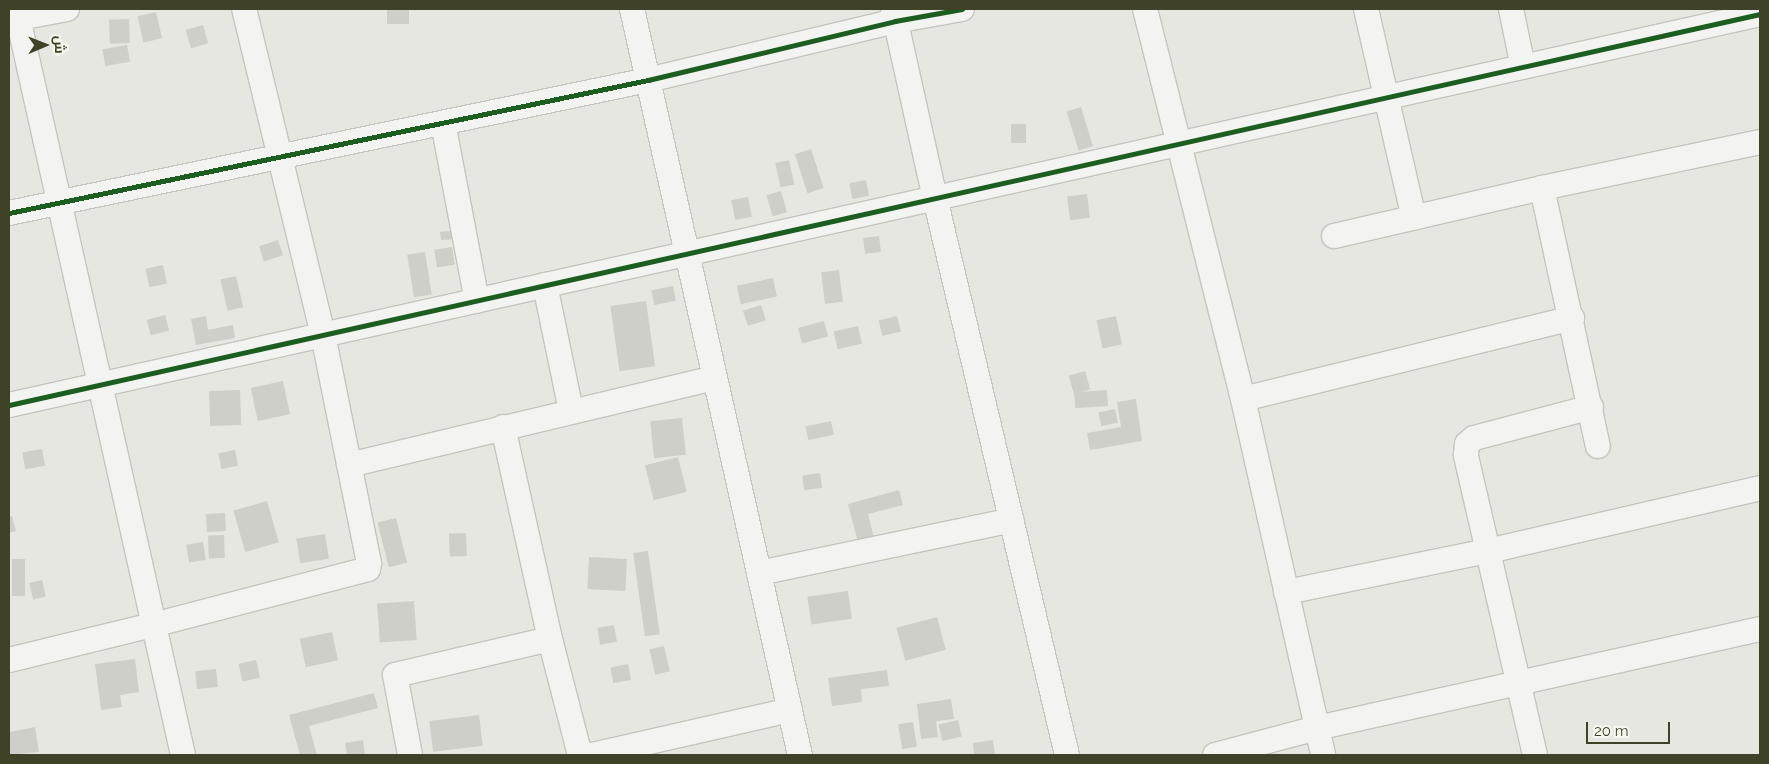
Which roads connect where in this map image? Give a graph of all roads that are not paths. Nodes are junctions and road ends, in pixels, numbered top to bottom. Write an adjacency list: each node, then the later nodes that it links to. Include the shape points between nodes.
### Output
1 (67, 9): 11 (street)
2 (244, 9): 18 (street)
3 (632, 9): 13 (street)
4 (962, 9): 10 (street)
5 (1145, 9): 17 (street)
6 (1366, 9): 14 (street)
7 (1511, 9): 12 (street)
8 (1759, 9): 9 (street)
9 (1760, 14): 12 (street)
10 (894, 15): 13 (street); 20 (street)
11 (14, 16): 21 (street)
12 (1523, 67): 14 (street)
13 (648, 80): 15 (street); 25 (street)
14 (1386, 97): 17 (street); 23 (street)
15 (443, 123): 18 (street); 27 (street)
16 (1760, 142): 19 (street)
17 (1179, 144): 20 (street); 32 (street)
18 (281, 157): 21 (street); 29 (street)
19 (1542, 188): 23 (street); 28 (street)
20 (935, 198): 25 (street); 40 (street)
21 (59, 202): 22 (street); 31 (street)
22 (9, 213)
23 (1414, 218): 24 (street)
24 (1334, 236)
25 (687, 254): 26 (street); 30 (street)
26 (545, 286): 27 (street); 35 (street)
27 (477, 301): 29 (street)
28 (1572, 318): 32 (street); 34 (street)
29 (323, 335): 31 (street); 38 (street)
30 (715, 378): 35 (street); 42 (street)
31 (100, 385): 33 (street); 44 (street)
32 (1242, 399): 43 (street)
33 (9, 405)
34 (1591, 407): 37 (street); 41 (street, via 1474,438 1467,444 1466,455)
35 (571, 411): 36 (street)
36 (503, 427): 38 (street); 46 (street)
37 (1598, 446)
38 (349, 465): 44 (street, via 368,569)
39 (1760, 488): 41 (street)
40 (1012, 520): 42 (street); 56 (street)
41 (1488, 551): 43 (street); 48 (street)
42 (759, 573): 49 (street)
43 (1286, 592): 50 (street)
44 (153, 625): 47 (street); 51 (street)
45 (1760, 629): 48 (street)
46 (550, 639): 52 (street, via 395,675); 53 (street)
47 (9, 660)
48 (1518, 683): 50 (street); 59 (street)
49 (790, 710): 54 (street); 55 (street)
50 (1317, 728): 57 (street); 58 (street)
51 (183, 755)
52 (410, 755)
53 (580, 755)
54 (592, 755)
55 (800, 755)
56 (1067, 755)
57 (1215, 755)
58 (1323, 755)
59 (1535, 755)

